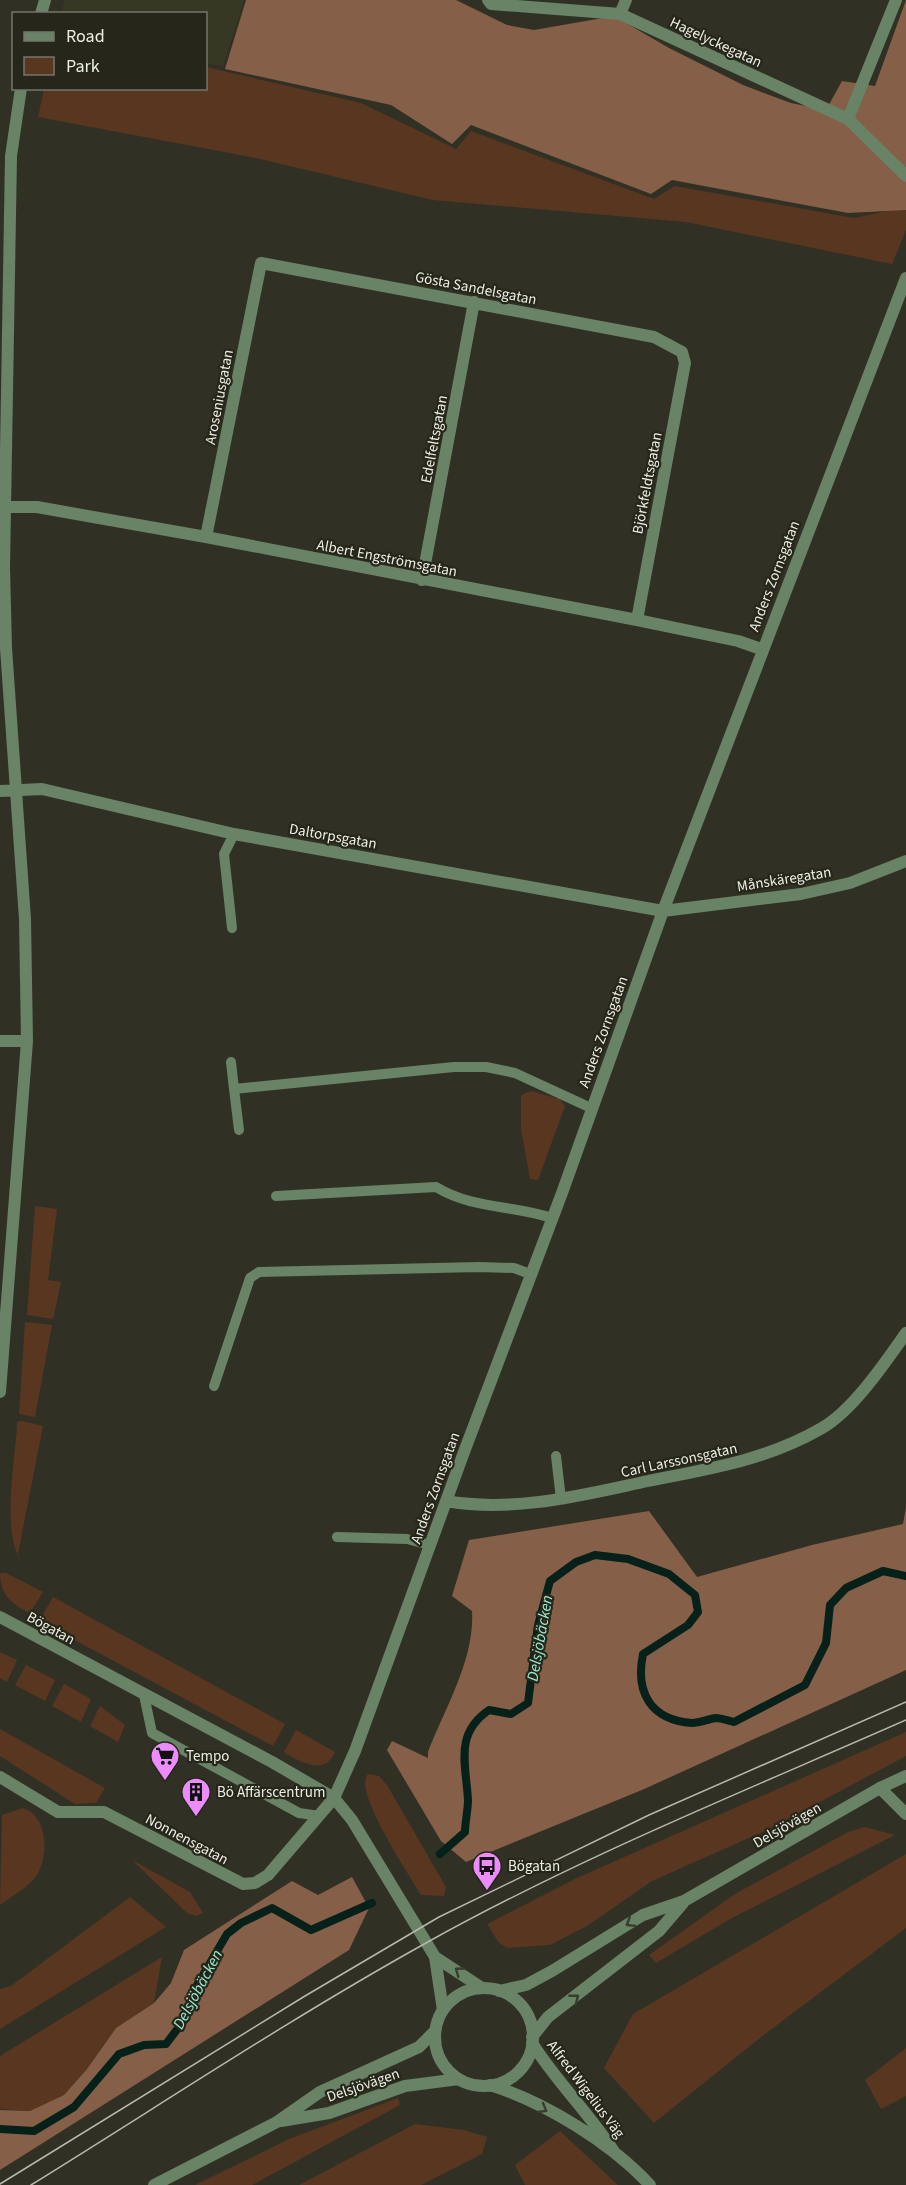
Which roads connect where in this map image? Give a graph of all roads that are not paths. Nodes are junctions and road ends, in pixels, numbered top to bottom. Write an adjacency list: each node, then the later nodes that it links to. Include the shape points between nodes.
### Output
1 (488, 0): 4 (street, Hagelyckegatan, via 491,4)
2 (626, 0): 4 (street)
3 (896, 0): 6 (street)
4 (620, 14): 6 (street, Hagelyckegatan)
5 (21, 90): 12 (street, via 11,156)
6 (848, 119): 7 (street, Hagelyckegatan)
7 (906, 176)
8 (261, 263): 10 (street, Gösta Sandelsgatan); 14 (street, Aroseniusgatan)
9 (906, 278): 17 (street, Anders Zornsgatan)
10 (474, 302): 11 (street, Gösta Sandelsgatan, via 654,337); 15 (street, Edelfeltsgatan)
11 (682, 352): 16 (street, Björkfeldtsgatan, via 685,363)
12 (3, 439): 13 (street)
13 (5, 507): 14 (street, Albert Engströmsgatan, via 37,507); 19 (street, via 6,648)
14 (206, 537): 15 (street, Albert Engströmsgatan)
15 (422, 580): 16 (street, Albert Engströmsgatan)
16 (637, 620): 17 (street, Albert Engströmsgatan)
17 (761, 649): 22 (street, Anders Zornsgatan)
18 (0, 791): 19 (street, Daltorpsgatan)
19 (18, 791): 20 (street, Daltorpsgatan, via 42,789); 25 (street)
20 (234, 834): 22 (street, Daltorpsgatan); 23 (lane, via 224,854)
21 (906, 861): 22 (street, Månskäregatan, via 850,883 801,894)
22 (663, 911): 28 (street, Anders Zornsgatan)
23 (232, 928)
24 (0, 1041): 25 (street)
25 (27, 1041): 35 (street)
26 (231, 1062): 27 (lane)
27 (234, 1089): 28 (lane, via 486,1067 515,1072); 29 (lane)
28 (591, 1108): 31 (street, Anders Zornsgatan)
29 (239, 1130)
30 (276, 1196): 31 (lane, via 436,1187 469,1203)
31 (552, 1218): 32 (street, Anders Zornsgatan)
32 (530, 1274): 34 (lane, via 514,1268 479,1267 259,1272 250,1278); 38 (street, Anders Zornsgatan)
33 (906, 1333): 37 (street, Carl Larssonsgatan, via 849,1404 823,1428 756,1459)
34 (214, 1386)
35 (0, 1392)
36 (556, 1456): 37 (lane)
37 (561, 1499): 38 (street, Carl Larssonsgatan, via 474,1506)
38 (446, 1502): 40 (street, Anders Zornsgatan)
39 (338, 1537): 40 (lane, via 407,1539)
40 (430, 1545): 46 (street, Anders Zornsgatan)
41 (0, 1617): 42 (street, Bögatan)
42 (144, 1695): 46 (street, Bögatan); 48 (lane, via 152,1732 299,1812)
43 (906, 1776): 45 (street, Delsjövägen)
44 (0, 1777): 48 (street, Nonnensgatan, via 58,1812 105,1812 243,1884 255,1883 268,1875)
45 (880, 1788): 47 (street); 49 (street, Delsjövägen)
46 (334, 1798): 48 (street, Nonnensgatan); 50 (street, Bögatan, via 352,1820)
47 (906, 1814)
48 (319, 1816)
49 (684, 1901): 52 (street, Delsjövägen, one-way to 52, via 643,1916 526,1985); 55 (street, Delsjövägen, one-way to 49, via 548,2017 659,1931)
50 (435, 1957): 51 (street, Bögatan, one-way to 50); 53 (street, Bögatan)
51 (482, 1988): 52 (street); 53 (street, via 459,1995)
52 (499, 1991): 55 (street, via 515,1999 525,2011)
53 (443, 2010): 54 (street)
54 (435, 2031): 56 (street, via 439,2057); 58 (street, Delsjövägen, via 419,2047 320,2092)
55 (532, 2040): 57 (street, via 520,2070); 59 (street, Alfred Wigelius Väg)
56 (459, 2079): 57 (street); 58 (street, Delsjövägen, via 405,2086 329,2113)
57 (490, 2085): 59 (street, Alfred Wigelius Väg, one-way to 59, via 517,2094)
58 (277, 2122): 60 (street, Delsjövägen)
59 (615, 2153): 61 (street, Alfred Wigelius Väg)
60 (154, 2185)
61 (650, 2185)

